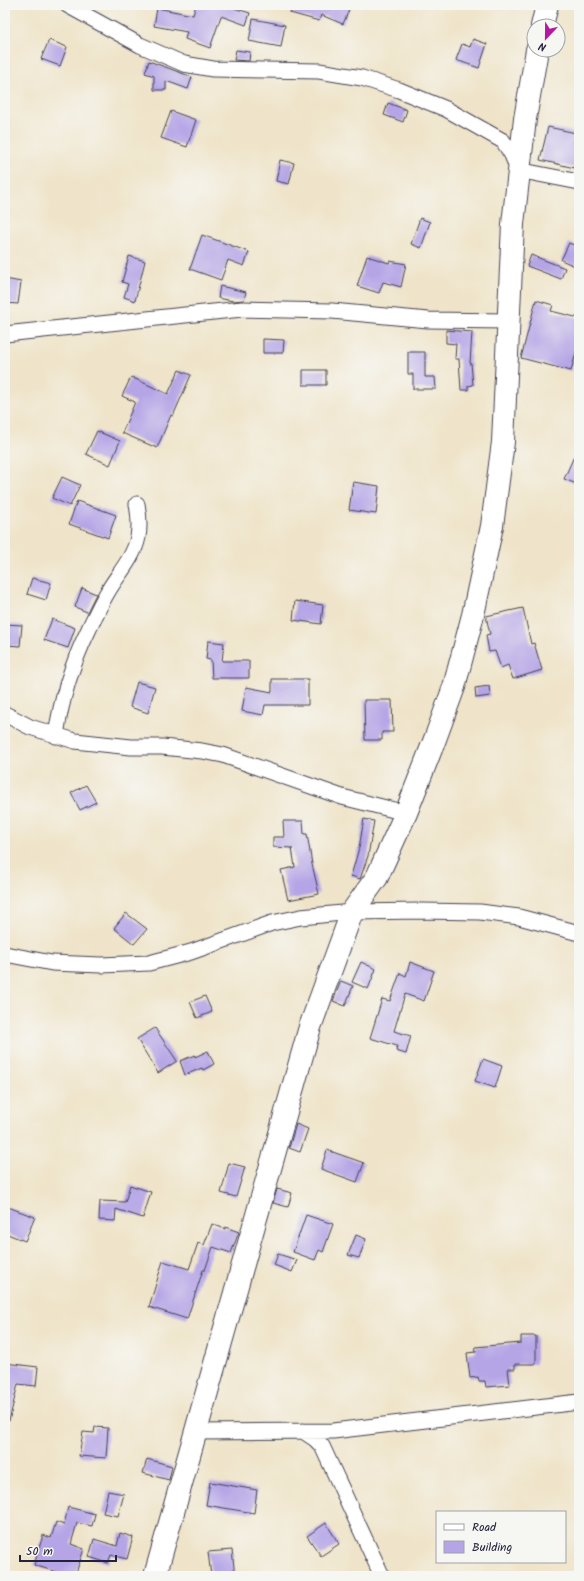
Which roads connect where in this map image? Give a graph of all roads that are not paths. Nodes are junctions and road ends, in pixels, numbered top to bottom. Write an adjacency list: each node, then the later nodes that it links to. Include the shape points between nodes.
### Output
1 (67, 5): 5 (street, via 140,45 184,64 213,70 319,71 362,78 399,90 446,110 503,142)
2 (547, 5): 3 (street)
3 (544, 18)
4 (536, 58): 5 (street)
5 (518, 170): 6 (street); 7 (street)
6 (579, 182)
7 (508, 322): 8 (street, via 428,320 332,311 242,309); 12 (street, via 503,442 492,526 454,688)
8 (5, 334)
9 (137, 504): 11 (street, via 138,537 134,549 87,633 62,701)
10 (5, 714): 11 (street, via 30,727)
11 (56, 736): 12 (street, via 131,747 162,747 223,755 342,797)
12 (406, 813): 13 (street, via 377,877)
13 (352, 912): 14 (street, via 480,912 519,918); 15 (street, via 272,923 191,952 149,963 52,963); 18 (street, via 310,1027)
14 (579, 933)
15 (5, 954)
16 (579, 1402): 17 (street)
17 (333, 1431): 19 (street); 20 (street, via 329,1440)
18 (196, 1432): 19 (street); 21 (street)
19 (303, 1432): 20 (street, via 316,1439)
20 (328, 1456): 22 (street)
21 (155, 1576)
22 (382, 1576)

